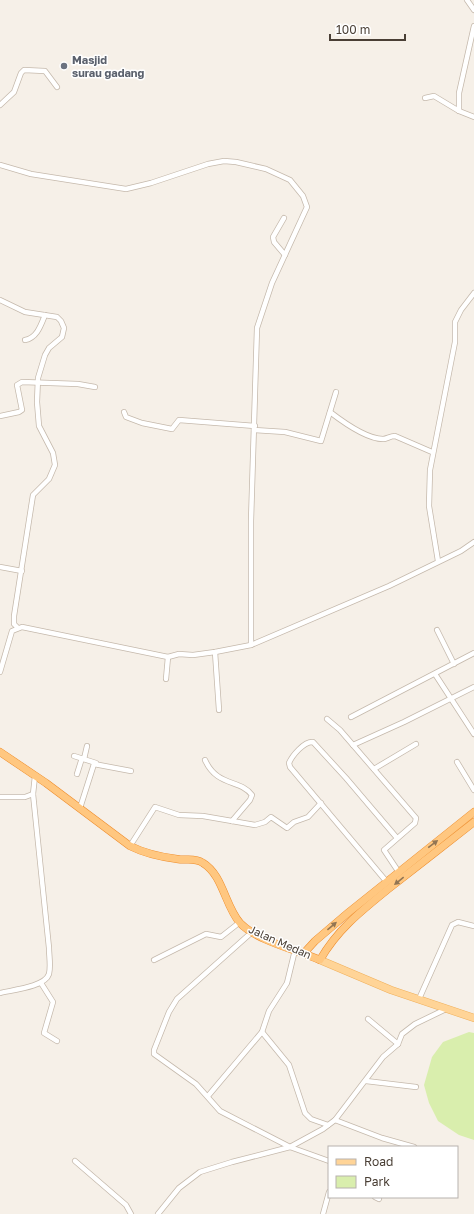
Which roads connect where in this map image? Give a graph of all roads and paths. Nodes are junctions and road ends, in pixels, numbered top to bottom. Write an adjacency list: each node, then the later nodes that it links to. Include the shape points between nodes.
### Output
1 (467, 0): 2 (street)
2 (474, 10)
3 (474, 26): 7 (street, via 459,93)
4 (56, 87): 6 (street, via 46,71 26,70 21,73 16,89)
5 (425, 98): 7 (street, via 434,96)
6 (0, 105)
7 (459, 111): 8 (street)
8 (474, 117)
9 (0, 166): 11 (street, via 26,173 126,189 217,162 236,162 266,169 290,180 303,196 307,207)
10 (284, 218): 11 (street, via 273,236 274,242)
11 (285, 254): 22 (street, via 257,328)
12 (474, 293): 23 (street, via 455,322 455,342)
13 (0, 300): 14 (street, via 25,312)
14 (45, 315): 15 (street, via 32,338); 16 (street, via 59,318 64,331 62,337 45,355)
15 (25, 340)
16 (38, 382): 17 (street); 21 (street, via 19,383 17,385 22,410); 27 (street, via 39,426 53,453 54,465 50,479 33,495)
17 (95, 387)
18 (336, 392): 20 (street)
19 (124, 412): 22 (street, via 126,417 134,420 172,429 180,420)
20 (330, 412): 22 (street, via 321,441); 23 (street, via 356,430 375,438 395,436)
21 (0, 416)
22 (255, 428): 30 (street, via 251,521)
23 (432, 452): 25 (street, via 429,506)
24 (474, 542): 25 (street)
25 (438, 561): 30 (street, via 389,586)
26 (0, 567): 27 (street)
27 (22, 571): 28 (street, via 14,616 14,624)
28 (18, 628): 33 (street, via 26,627); 35 (street, via 12,631)
29 (438, 630): 34 (street)
30 (251, 646): 31 (street)
31 (215, 652): 33 (street); 40 (street)
32 (474, 654): 34 (street)
33 (168, 657): 37 (street)
34 (454, 664): 36 (street)
35 (0, 672)
36 (435, 674): 39 (street); 41 (street)
37 (166, 679)
38 (474, 687): 39 (street)
39 (450, 700): 43 (street); 45 (street)
40 (218, 710)
41 (351, 717)
42 (327, 719): 45 (street)
43 (474, 734)
44 (416, 744): 53 (street)
45 (353, 745): 53 (street)
46 (87, 746): 49 (street)
47 (0, 752): 56 (highway, Jalan Medan)
48 (74, 756): 49 (street)
49 (83, 759): 52 (street); 55 (street)
50 (205, 760): 63 (street, via 215,775 247,790 252,795)
51 (457, 762): 57 (street)
52 (96, 763): 54 (street); 61 (street, via 87,782)
53 (374, 769): 65 (street, via 416,818 415,823)
54 (131, 771)
55 (77, 774)
56 (35, 776): 58 (street); 61 (highway, Jalan Medan)
57 (474, 790)
58 (33, 794): 59 (street); 76 (street, via 49,948 49,974)
59 (0, 797)
60 (321, 803): 63 (street, via 308,817 286,828 271,817 256,825); 65 (street, via 289,764 291,758 309,742 314,743); 68 (street)
61 (80, 808): 66 (highway, Jalan Medan)
62 (474, 812): 67 (highway, one-way to 62)
63 (232, 821): 66 (street, via 179,815 155,807)
64 (474, 822): 75 (highway, one-way to 75, via 346,925)
65 (397, 838): 67 (street, via 384,851)
66 (130, 846): 69 (highway, Jalan Medan, via 178,860 192,859 204,863 217,880)
67 (398, 871): 68 (highway)
68 (386, 881): 73 (highway, one-way to 68)
69 (240, 922): 71 (highway, Jalan Medan); 74 (street, via 221,937 206,934)
70 (474, 926): 78 (street, via 458,922 452,925)
71 (252, 932): 72 (highway, Jalan Medan); 87 (street, via 177,999 154,1050 156,1057 196,1084)
72 (295, 950): 73 (highway, Jalan Medan); 82 (street, via 288,983 269,1011)
73 (304, 953): 75 (highway, Jalan Medan)
74 (154, 960)
75 (320, 960): 78 (main road, Jalan Medan, via 385,988)
76 (41, 983): 77 (street); 83 (street, via 53,1002 44,1033)
77 (0, 993)
78 (419, 999): 79 (main road, Jalan Medan)
79 (446, 1009): 80 (main road, Jalan Medan); 84 (street, via 407,1029)
80 (474, 1018)
81 (368, 1019): 84 (street)
82 (262, 1032): 87 (street); 89 (street, via 289,1065 307,1116)
83 (57, 1041)
84 (398, 1044): 85 (street, via 383,1057)
85 (366, 1081): 86 (street); 88 (street)
86 (416, 1087)
87 (208, 1096): 91 (street, via 220,1111)
88 (335, 1120): 89 (street); 90 (street)
89 (328, 1125): 91 (street)
90 (410, 1146)
91 (290, 1147): 93 (street); 96 (street, via 200,1172 179,1188)
92 (75, 1161): 95 (street, via 126,1204)
93 (328, 1161)
94 (328, 1196): 97 (street)
95 (131, 1214)
96 (158, 1214)
97 (323, 1214)

